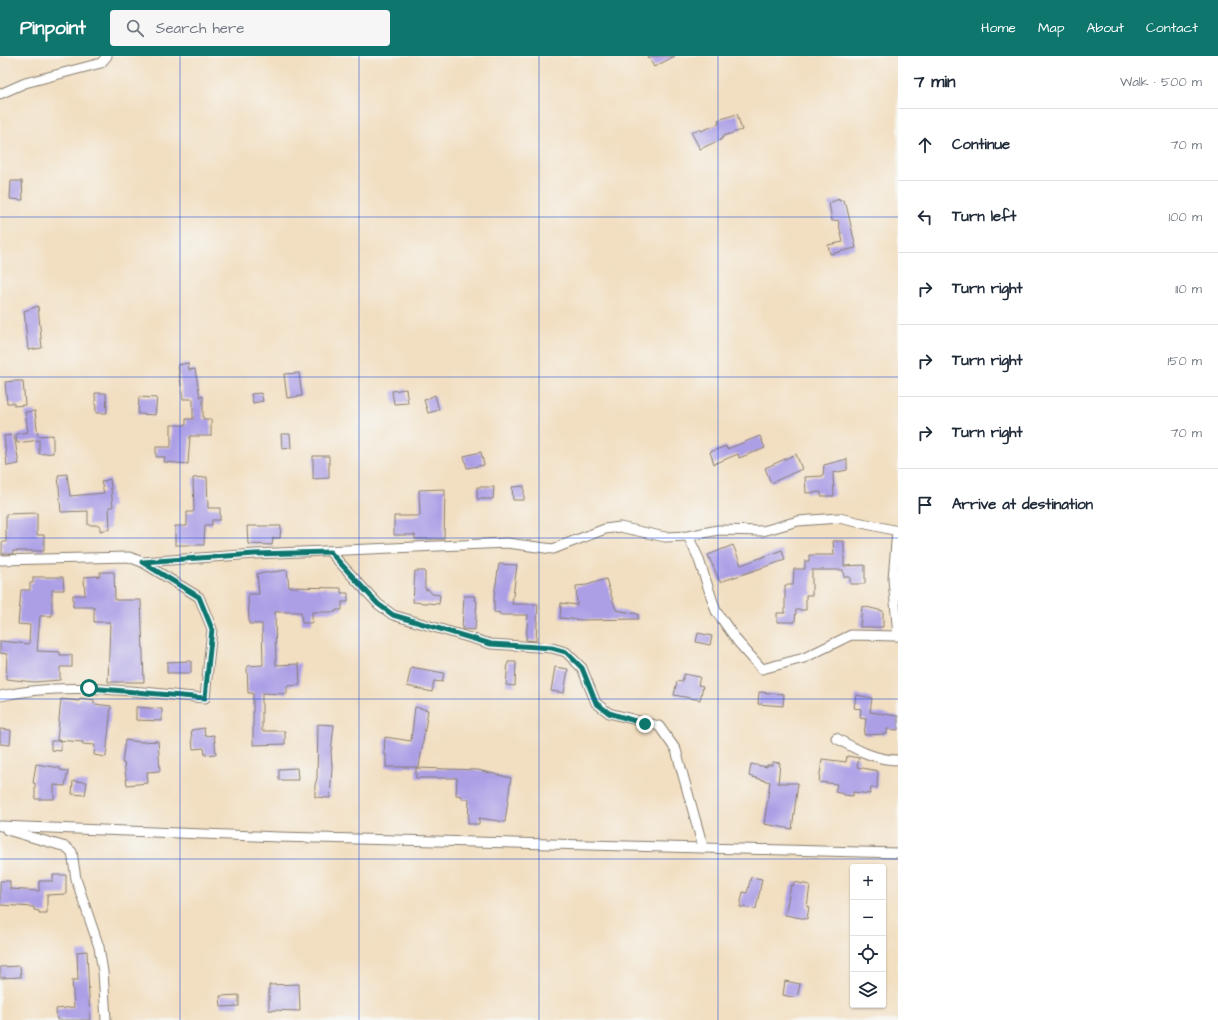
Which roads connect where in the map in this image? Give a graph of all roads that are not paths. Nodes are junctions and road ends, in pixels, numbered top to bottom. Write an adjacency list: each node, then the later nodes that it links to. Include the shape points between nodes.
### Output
1 (106, 56): 2 (street, via 101,63 25,83)
2 (0, 94)
3 (897, 531): 4 (street, via 839,518 798,521 763,531 718,530); 8 (street, via 893,579)
4 (688, 536): 5 (street, via 666,537 620,527 605,529 553,549 507,543); 8 (street, via 698,557 716,611 738,642 762,669 804,658 850,636)
5 (330, 552): 7 (street); 13 (street, via 378,604 393,615 491,644 552,648 566,652 582,668 596,703 609,713 659,726 676,750)
6 (0, 560): 7 (street, via 129,557)
7 (142, 562): 9 (street, via 199,597 212,629 205,698 89,688 49,689)
8 (898, 636)
9 (0, 696)
10 (836, 738): 11 (street, via 860,752)
11 (898, 760)
12 (0, 827): 13 (street, via 278,837); 15 (street, via 66,847 72,852 76,878 99,947)
13 (703, 847): 14 (street)
14 (898, 853)
15 (106, 1020)

